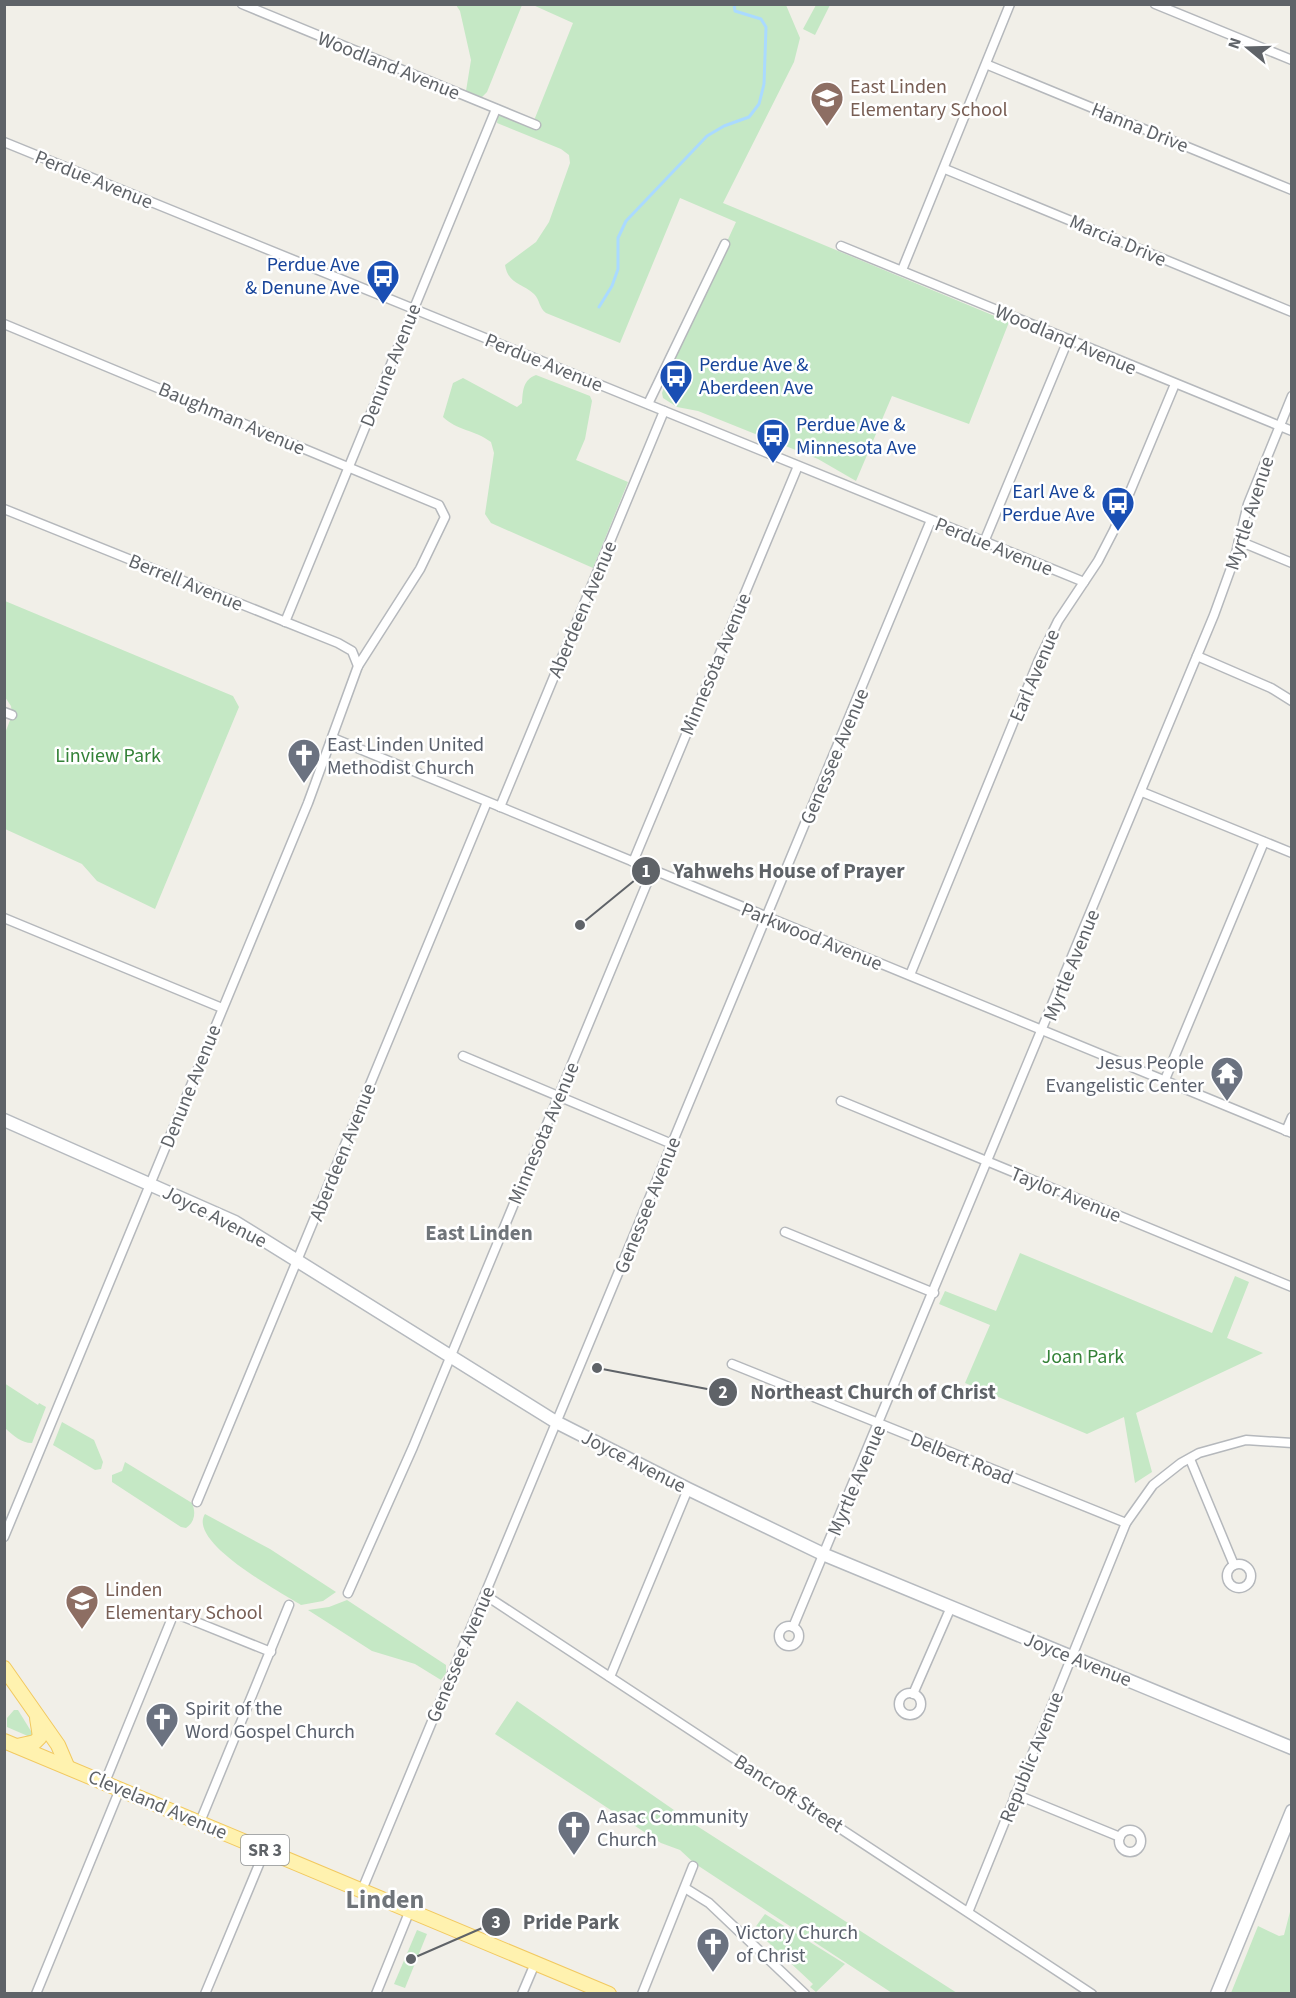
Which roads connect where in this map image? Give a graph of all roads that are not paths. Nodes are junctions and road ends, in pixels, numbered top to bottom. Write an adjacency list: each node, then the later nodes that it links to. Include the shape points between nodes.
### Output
1 (242, 4): 6 (street, Woodland Avenue)
2 (1010, 4): 5 (street)
3 (1155, 4): 4 (street)
4 (1292, 60)
5 (988, 65): 9 (street); 10 (street, Hanna Drive)
6 (496, 108): 7 (street, Woodland Avenue); 14 (street, Denune Avenue)
7 (536, 125)
8 (4, 142): 14 (street, Perdue Avenue)
9 (945, 169): 13 (street); 15 (street, Marcia Drive)
10 (1292, 190)
11 (725, 244): 20 (street)
12 (841, 246): 13 (street, Woodland Avenue)
13 (902, 270): 17 (street, Woodland Avenue)
14 (414, 309): 20 (street, Perdue Avenue); 25 (street, Denune Avenue)
15 (1292, 312)
16 (4, 324): 25 (street, Baughman Avenue)
17 (1068, 340): 18 (street, Woodland Avenue); 30 (street)
18 (1175, 384): 22 (street, Woodland Avenue); 32 (street, Earl Avenue, via 1114,530)
19 (1292, 396): 22 (street, Myrtle Avenue)
20 (648, 404): 21 (street, Perdue Avenue)
21 (664, 411): 24 (street, Perdue Avenue); 40 (street, Aberdeen Avenue)
22 (1279, 426): 23 (street, Woodland Avenue); 29 (street, Myrtle Avenue, via 1248,504)
23 (1292, 431)
24 (798, 466): 27 (street, Perdue Avenue); 43 (street, Minnesota Avenue)
25 (348, 467): 28 (street, Baughman Avenue, via 439,505 444,512); 33 (street, Denune Avenue)
26 (4, 509): 33 (street, Berrell Avenue)
27 (931, 520): 30 (street, Perdue Avenue); 46 (street, Genessee Avenue)
28 (442, 525): 35 (street, Denune Avenue, via 420,569)
29 (1239, 541): 31 (street); 34 (street, Myrtle Avenue)
30 (984, 542): 32 (street, Perdue Avenue)
31 (1292, 563)
32 (1084, 582): 47 (street, Earl Avenue, via 1058,621 1038,662)
33 (285, 622): 35 (street, Berrell Avenue, via 352,651)
34 (1197, 657): 36 (street, via 1246,676); 38 (street, Myrtle Avenue)
35 (358, 666): 37 (street, Denune Avenue)
36 (1292, 701)
37 (333, 738): 39 (street, Parkwood Avenue); 48 (street, Denune Avenue)
38 (1142, 792): 41 (street); 49 (street, Myrtle Avenue)
39 (488, 802): 40 (street, Parkwood Avenue); 61 (street, Aberdeen Avenue)
40 (500, 807): 43 (street, Parkwood Avenue)
41 (1264, 842): 42 (street); 51 (street)
42 (1292, 853)
43 (633, 862): 44 (street, Parkwood Avenue)
44 (652, 871): 46 (street, Parkwood Avenue); 52 (street, Minnesota Avenue)
45 (4, 918): 48 (street)
46 (767, 918): 47 (street, Parkwood Avenue); 57 (street, Genessee Avenue)
47 (910, 975): 49 (street, Parkwood Avenue)
48 (222, 1008): 59 (street, Denune Avenue)
49 (1043, 1032): 51 (street, Parkwood Avenue); 58 (street, Myrtle Avenue)
50 (463, 1056): 52 (street)
51 (1164, 1082): 56 (street, Parkwood Avenue)
52 (559, 1096): 57 (street); 64 (street, Minnesota Avenue)
53 (841, 1101): 58 (street, Taylor Avenue)
54 (1292, 1117): 56 (street)
55 (4, 1120): 59 (street, Joyce Avenue)
56 (1289, 1132)
57 (672, 1144): 66 (street, Genessee Avenue)
58 (988, 1162): 62 (street, Taylor Avenue); 63 (street, Myrtle Avenue)
59 (150, 1183): 61 (street, Joyce Avenue, via 235,1222); 73 (street, Denune Avenue)
60 (785, 1232): 63 (street)
61 (298, 1260): 64 (street, Joyce Avenue); 71 (street, Aberdeen Avenue)
62 (1292, 1287)
63 (934, 1293): 67 (street, Myrtle Avenue)
64 (450, 1356): 66 (street, Joyce Avenue); 76 (street, Minnesota Avenue)
65 (732, 1364): 67 (street, Delbert Road)
66 (556, 1422): 70 (street, Joyce Avenue); 77 (street, Genessee Avenue)
67 (880, 1425): 72 (street, Delbert Road); 74 (street, Myrtle Avenue)
68 (1292, 1443): 69 (street, via 1246,1440)
69 (1190, 1459): 72 (street, Republic Avenue, via 1153,1485); 75 (street)
70 (688, 1489): 74 (street, Joyce Avenue); 84 (street)
71 (196, 1502)
72 (1126, 1523): 82 (street, Republic Avenue)
73 (4, 1537)
74 (825, 1555): 79 (street, Joyce Avenue); 80 (street, Myrtle Avenue)
75 (1234, 1565)
76 (348, 1593)
77 (485, 1595): 84 (street, Bancroft Street); 99 (street, Genessee Avenue)
78 (289, 1605): 81 (street)
79 (951, 1607): 82 (street, Joyce Avenue); 85 (street)
80 (793, 1627)
81 (270, 1652): 90 (street, via 174,1613); 94 (street)
82 (1072, 1656): 88 (street, Joyce Avenue); 92 (street, Republic Avenue)
83 (4, 1668): 86 (main road)
84 (610, 1677): 101 (street, Bancroft Street)
85 (913, 1694)
86 (35, 1713): 87 (main road, via 40,1737 35,1742); 89 (main road, via 58,1745)
87 (11, 1744): 89 (main road, Cleveland Avenue)
88 (1292, 1748)
89 (67, 1766): 90 (main road, Cleveland Avenue)
90 (105, 1782): 91 (main road, Cleveland Avenue / SR 3)
91 (120, 1789): 94 (main road, Cleveland Avenue / SR 3); 103 (street)
92 (1015, 1794): 95 (street); 101 (street, Republic Avenue)
93 (1292, 1811): 111 (street)
94 (200, 1822): 96 (main road, Cleveland Avenue / SR 3)
95 (1120, 1837)
96 (266, 1850): 99 (main road, Cleveland Avenue / SR 3); 104 (street)
97 (693, 1866): 98 (street)
98 (685, 1888): 108 (street); 109 (street, via 709,1903)
99 (362, 1890): 100 (main road, Cleveland Avenue / SR 3)
100 (410, 1910): 102 (main road, Cleveland Avenue / SR 3); 105 (street)
101 (969, 1910): 110 (street, Bancroft Street)
102 (536, 1961): 106 (street); 107 (main road, Cleveland Avenue / SR 3)
103 (36, 1994)
104 (206, 1994)
105 (376, 1994)
106 (522, 1994)
107 (609, 1994)
108 (642, 1994)
109 (805, 1994)
110 (1092, 1994)
111 (1217, 1994)

